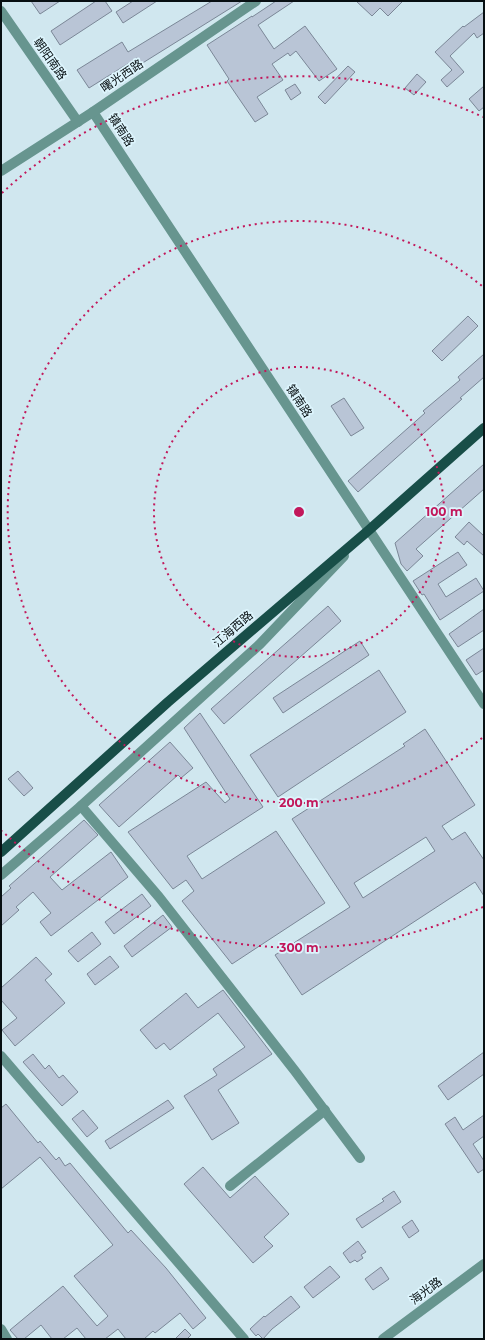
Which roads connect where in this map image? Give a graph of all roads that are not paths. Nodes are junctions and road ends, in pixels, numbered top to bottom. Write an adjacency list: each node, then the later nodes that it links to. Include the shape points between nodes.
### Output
1 (256, 1): 3 (street, 曙光西路)
2 (1, 11): 4 (street, 朝阳南路)
3 (93, 112): 4 (street, 曙光西路); 7 (street, 镇南路)
4 (78, 122): 5 (street, 曙光西路)
5 (1, 171)
6 (484, 428): 7 (main road, 江海西路)
7 (369, 530): 8 (street, 镇南路); 9 (street, via 260,644); 10 (main road, 江海西路, via 168,702)
8 (484, 704)
9 (81, 806): 11 (street); 13 (street, via 159,897)
10 (1, 852)
11 (1, 875)
12 (1, 1056): 19 (street)
13 (324, 1110): 14 (street); 15 (street)
14 (360, 1158)
15 (230, 1186)
16 (484, 1264): 20 (street, 海光路)
17 (1, 1329): 18 (street)
18 (7, 1339)
19 (244, 1339)
20 (383, 1339)

